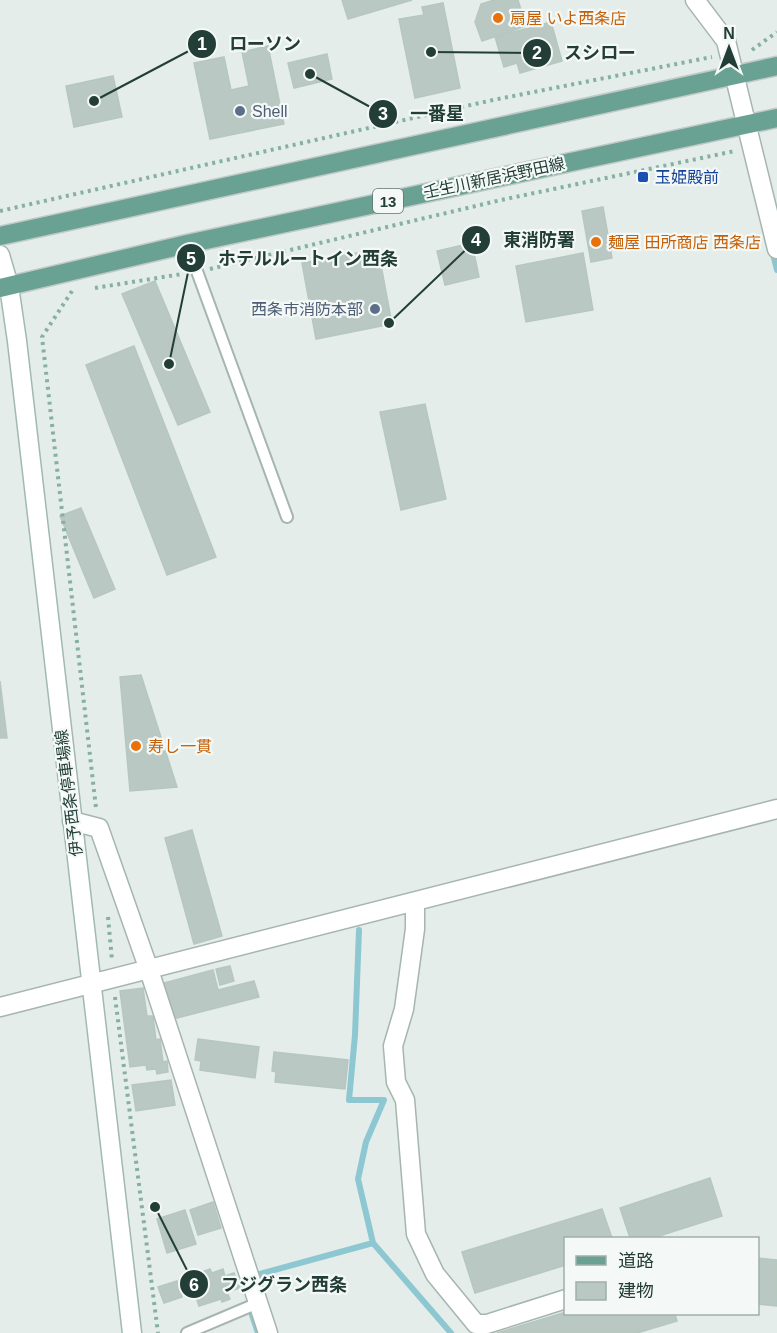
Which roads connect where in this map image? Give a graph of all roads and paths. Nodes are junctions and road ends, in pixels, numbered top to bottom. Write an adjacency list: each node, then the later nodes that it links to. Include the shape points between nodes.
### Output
1 (695, 0): 3 (street, via 726,41)
2 (777, 32): 3 (path, via 754,50)
3 (730, 54): 5 (street); 9 (path, via 493,100)
4 (777, 66): 5 (main road)
5 (735, 76): 7 (street); 10 (main road)
6 (777, 118): 7 (main road, 壬生川新居浜野田線 / 13)
7 (748, 124): 8 (street); 11 (main road, 壬生川新居浜野田線 / 13)
8 (754, 147): 12 (street); 14 (path, via 501,200)
9 (0, 211)
10 (0, 236)
11 (188, 244): 14 (lane); 15 (main road, 壬生川新居浜野田線 / 13)
12 (777, 249)
13 (0, 255): 15 (street, 伊予西条停車場線)
14 (197, 272): 16 (path, via 72,291); 17 (lane)
15 (5, 287): 19 (street, 伊予西条停車場線)
16 (42, 337)
17 (287, 517)
18 (777, 808): 20 (street)
19 (72, 821): 21 (street, via 99,828); 22 (street, 伊予西条停車場線)
20 (415, 902): 21 (street); 24 (street, via 404,1009 393,1046 396,1082 405,1100 416,1234 435,1274 476,1324)
21 (149, 970): 22 (street); 25 (street)
22 (91, 985): 23 (street); 26 (street, 伊予西条停車場線)
23 (0, 1008)
24 (564, 1300)
25 (258, 1303): 27 (lane); 28 (street)
26 (132, 1333)
27 (188, 1333)
28 (268, 1333)

